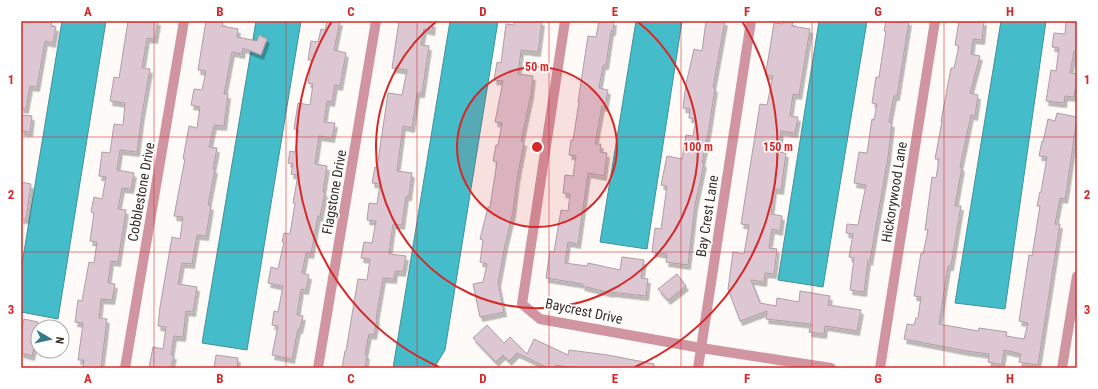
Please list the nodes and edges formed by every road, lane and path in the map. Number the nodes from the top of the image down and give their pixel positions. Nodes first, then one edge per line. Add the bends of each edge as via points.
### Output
1 (184, 21) edge
2 (376, 21) edge
3 (565, 21) edge
4 (751, 21) edge
5 (935, 21) edge
6 (1077, 276) edge
7 (701, 348) junction
8 (125, 368) edge
9 (318, 368) edge
10 (698, 368) edge
11 (831, 368) edge
12 (880, 368) edge
13 (1062, 368) edge

1 - 8 street, Cobblestone Drive
2 - 9 street, Flagstone Drive
3 - 7 street, Baycrest Drive via 522,304 540,320
4 - 7 street, Bay Crest Lane
5 - 12 street, Hickorywood Lane
6 - 13 street
7 - 10 street, Bay Crest Lane
7 - 11 street, Baycrest Drive

